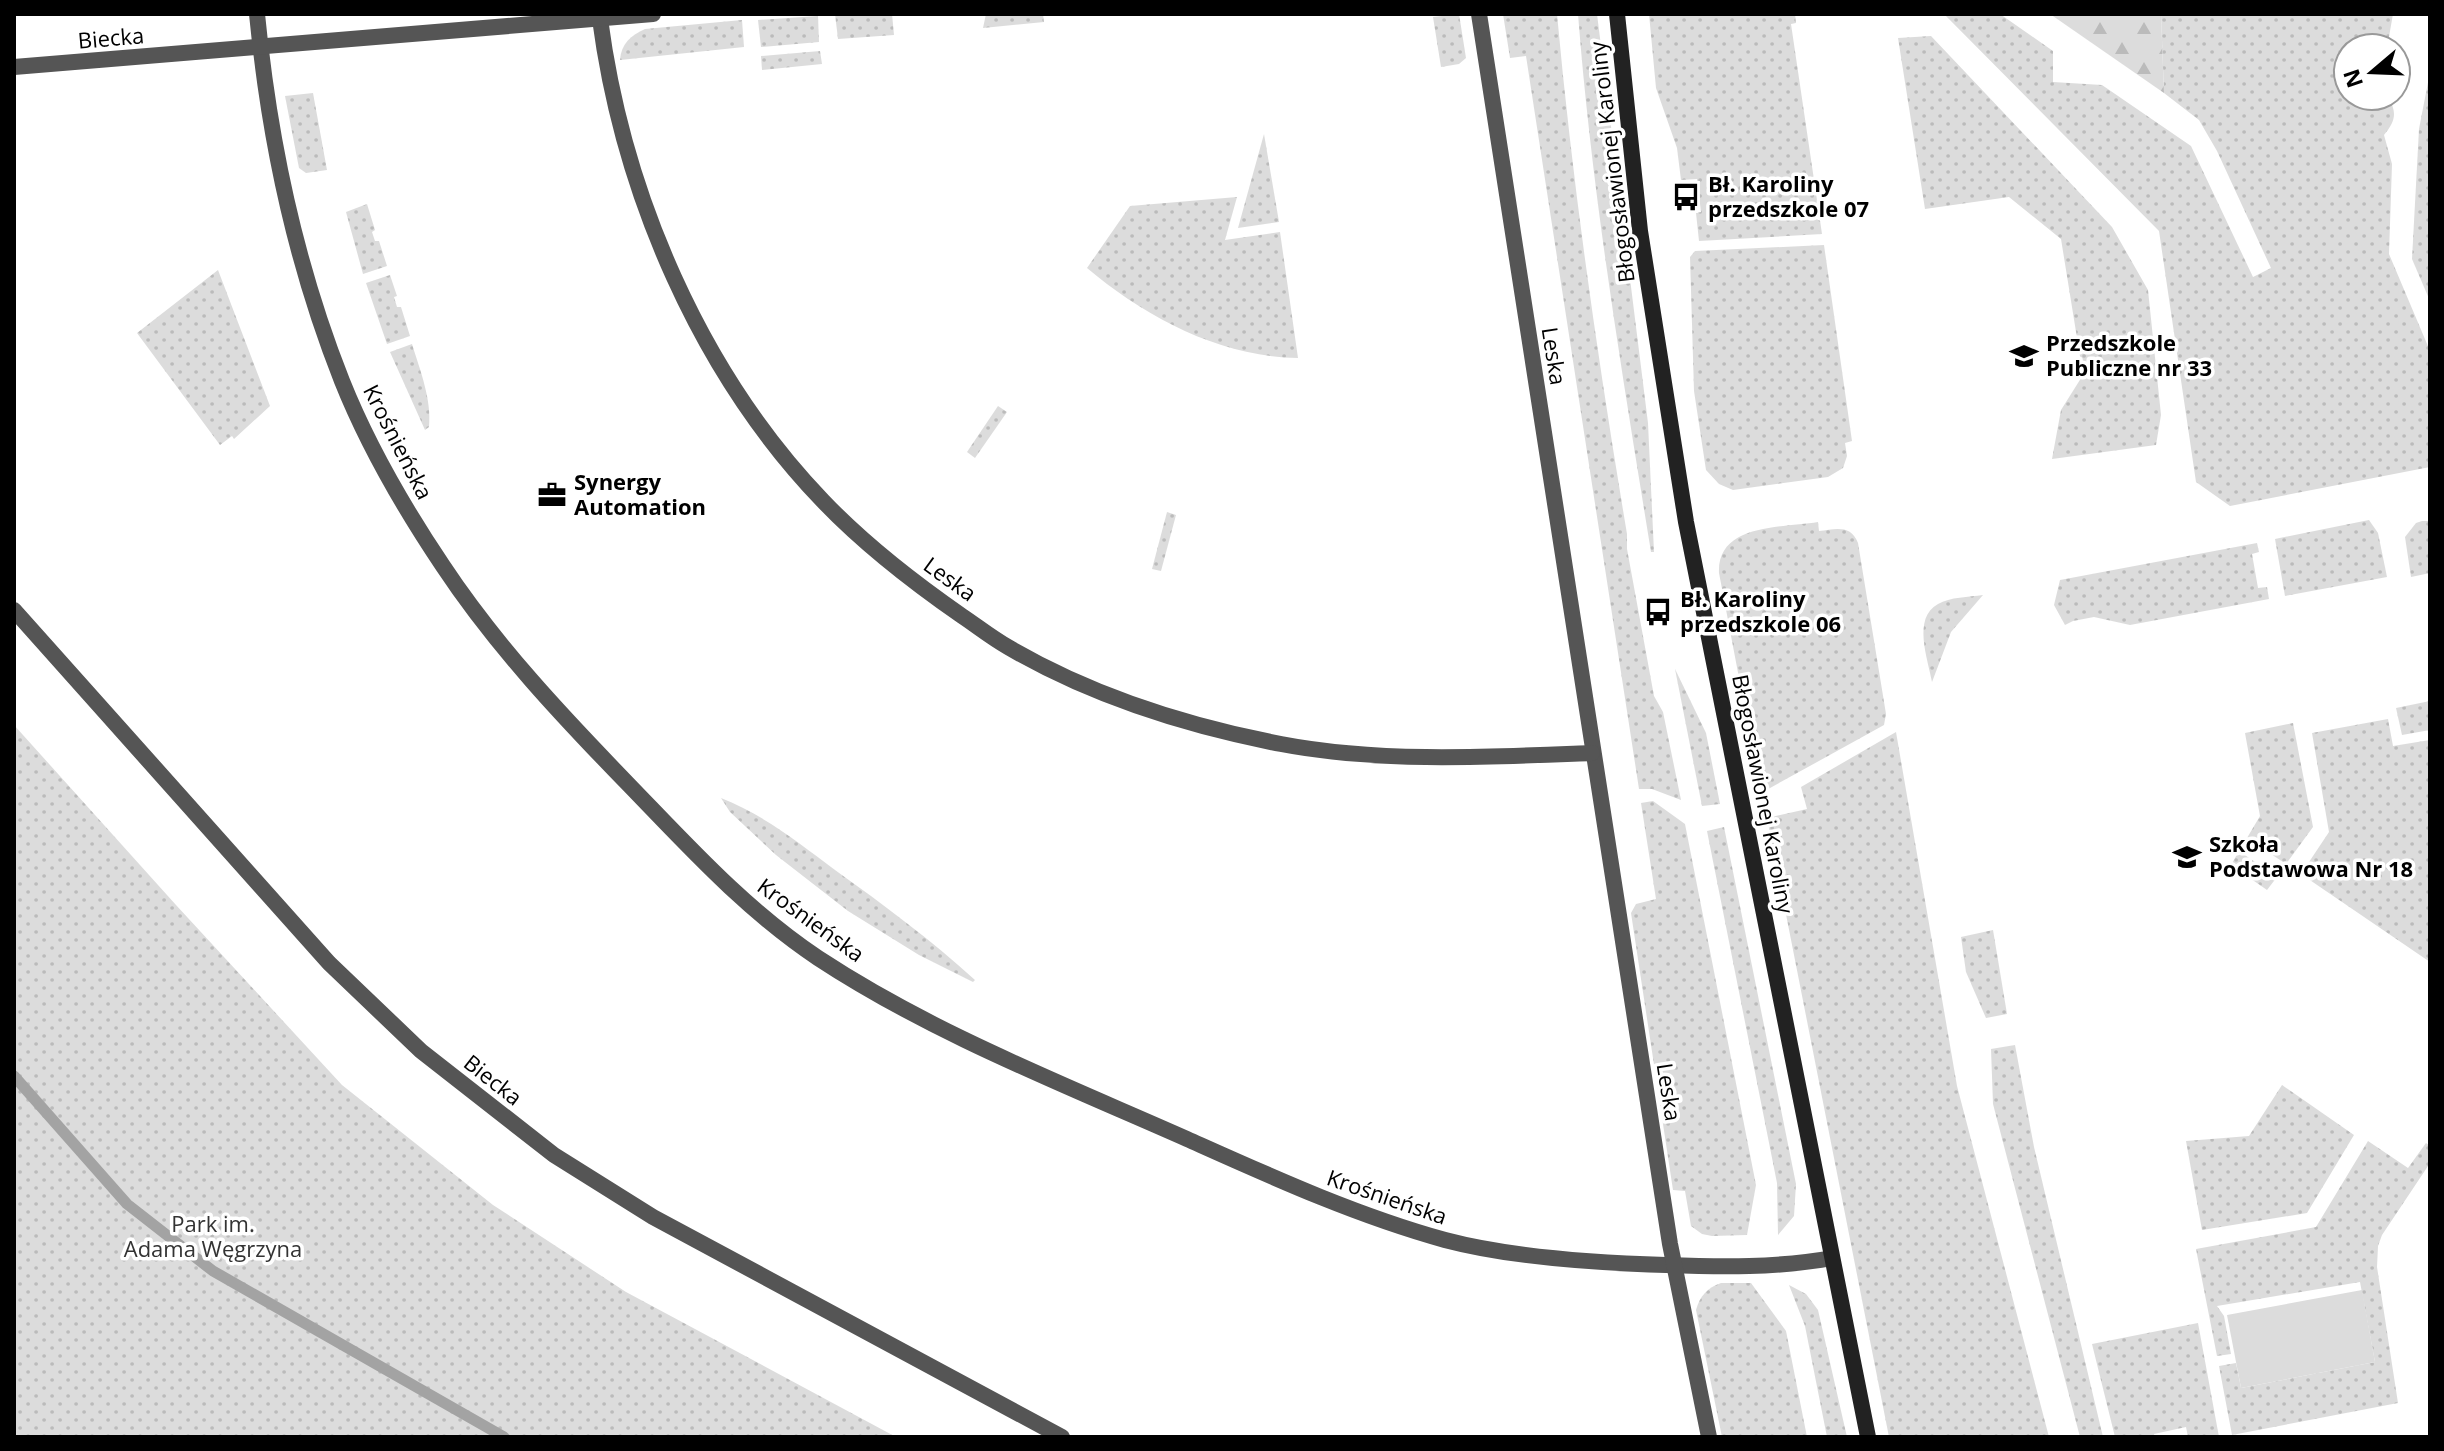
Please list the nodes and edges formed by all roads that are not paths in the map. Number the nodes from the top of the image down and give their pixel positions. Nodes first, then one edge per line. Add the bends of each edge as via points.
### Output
1 (257, 14) edge
2 (653, 14) edge
3 (1479, 14) edge
4 (1617, 14) edge
5 (600, 19) junction
6 (260, 46) junction
7 (14, 67) edge
8 (14, 610) edge
9 (1592, 753) junction
10 (1832, 1258) junction
11 (1674, 1266) junction
12 (1062, 1437) edge
13 (1709, 1437) edge
14 (1868, 1437) edge

1 - 6 street, Krośnieńska
2 - 5 street
3 - 9 street, Leska
4 - 10 street, Błogosławionej Karoliny via 1640,231 1686,522
5 - 6 street
5 - 9 street, Leska via 610,79 648,218 714,354 768,436 823,501 934,596 1008,647 1103,693 1283,745 1376,755
6 - 7 street, Biecka
6 - 11 street, Krośnieńska via 306,278 343,384 398,495 445,570 508,653 700,861 755,910 817,957 907,1010 1324,1201 1450,1241 1553,1258
8 - 12 street, Biecka via 329,963 421,1051 554,1155 653,1217
9 - 11 street, Leska
10 - 11 street, Krośnieńska
10 - 14 street, Błogosławionej Karoliny
11 - 13 street, Leska

